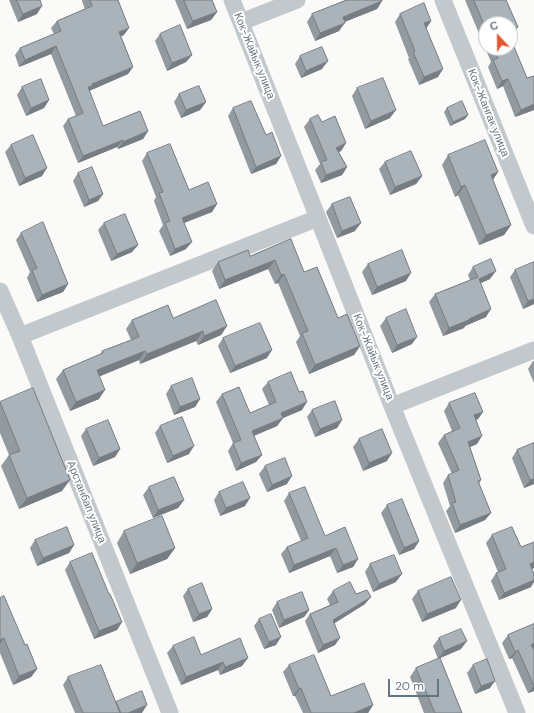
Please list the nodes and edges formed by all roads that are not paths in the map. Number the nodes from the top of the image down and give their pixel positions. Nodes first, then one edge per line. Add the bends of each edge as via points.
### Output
1 (232, 0) edge
2 (296, 0) edge
3 (443, 0) edge
4 (241, 22) junction
5 (318, 218) junction
6 (534, 226) edge
7 (0, 291) edge
8 (20, 336) junction
9 (534, 350) edge
10 (392, 406) junction
11 (170, 713) edge
12 (518, 713) edge

1 - 4 street, Кок-Жайык улица
2 - 4 street
3 - 6 street, Кок-Жангак улица
4 - 5 street, Кок-Жайык улица
5 - 8 street
5 - 10 street, Кок-Жайык улица
7 - 8 street, Арстанбап улица
8 - 11 street, Арстанбап улица
9 - 10 street
10 - 12 street, Кок-Жайык улица

